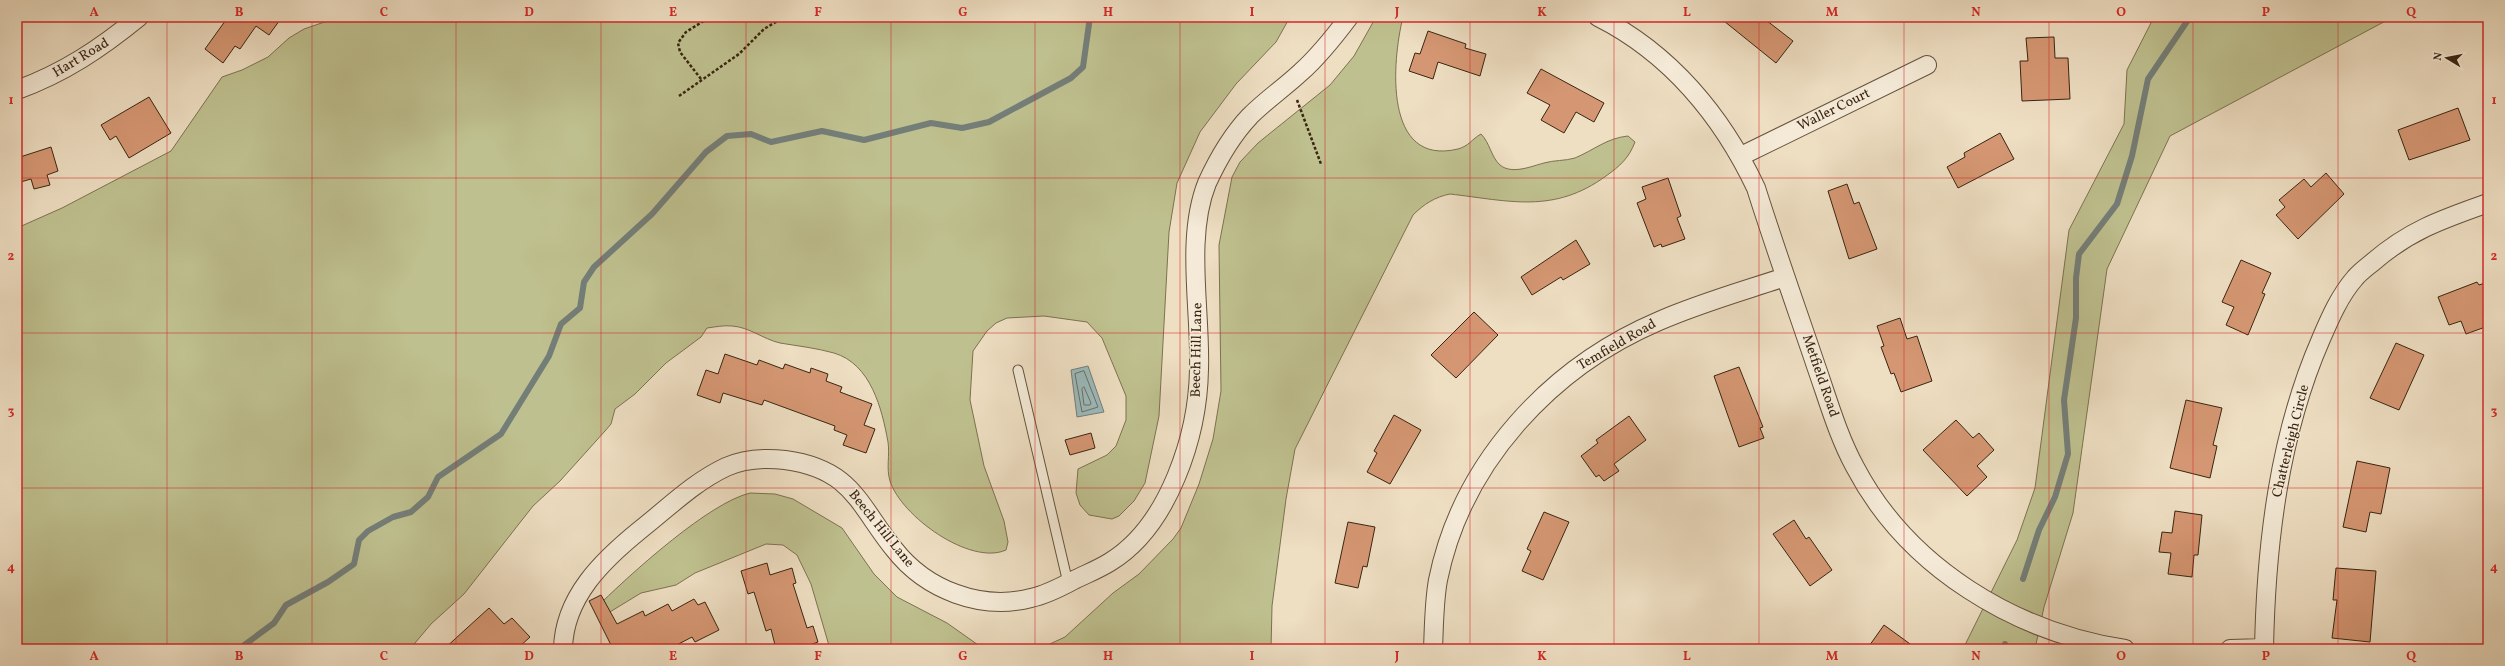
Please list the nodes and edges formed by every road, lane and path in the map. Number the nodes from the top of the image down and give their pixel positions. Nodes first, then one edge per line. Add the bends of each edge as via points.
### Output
1 (140, 17) edge
2 (710, 17) edge
3 (784, 17) edge
4 (1349, 17) edge
5 (1598, 17) edge
6 (1927, 65) dead end
7 (701, 79) junction
8 (17, 90) edge
9 (679, 96) dead end
10 (1298, 101) dead end
11 (1741, 156) junction
12 (1321, 164) dead end
13 (2488, 203) edge
14 (1785, 277) junction
15 (1018, 370) dead end
16 (1068, 583) junction
17 (2264, 648) edge
18 (563, 649) edge
19 (1433, 649) edge
20 (2125, 649) edge
21 (2230, 649) edge

1 - 8 street, Hart Road via 76,64 45,80
2 - 7 path via 686,32 678,43 680,52
3 - 7 path via 764,29 740,54
4 - 16 street, Beech Hill Lane via 1327,47 1302,72 1249,116 1222,152 1206,187 1197,223 1200,370 1195,417 1182,463 1160,508 1138,538 1111,562
5 - 11 street, Metfield Road via 1636,39 1679,75 1700,99
6 - 11 street, Waller Court
7 - 9 path
10 - 12 path
11 - 14 street, Metfield Road via 1756,188
13 - 17 street, Chatterleigh Circle via 2425,226 2390,248 2355,278 2331,317 2298,400 2282,469 2272,519
14 - 19 street, Temfield Road via 1660,321 1619,340 1580,364 1517,423 1474,486 1457,522 1438,580
14 - 20 street, Metfield Road via 1837,426 1855,468 1912,544 1943,572 2006,612 2042,628 2088,643
15 - 16 lane
16 - 18 street, Beech Hill Lane via 1032,598 999,603 967,598 937,586 914,571 894,550 858,496 831,474 801,462 767,458 730,465 701,481 607,557 584,586 570,614
17 - 21 street

